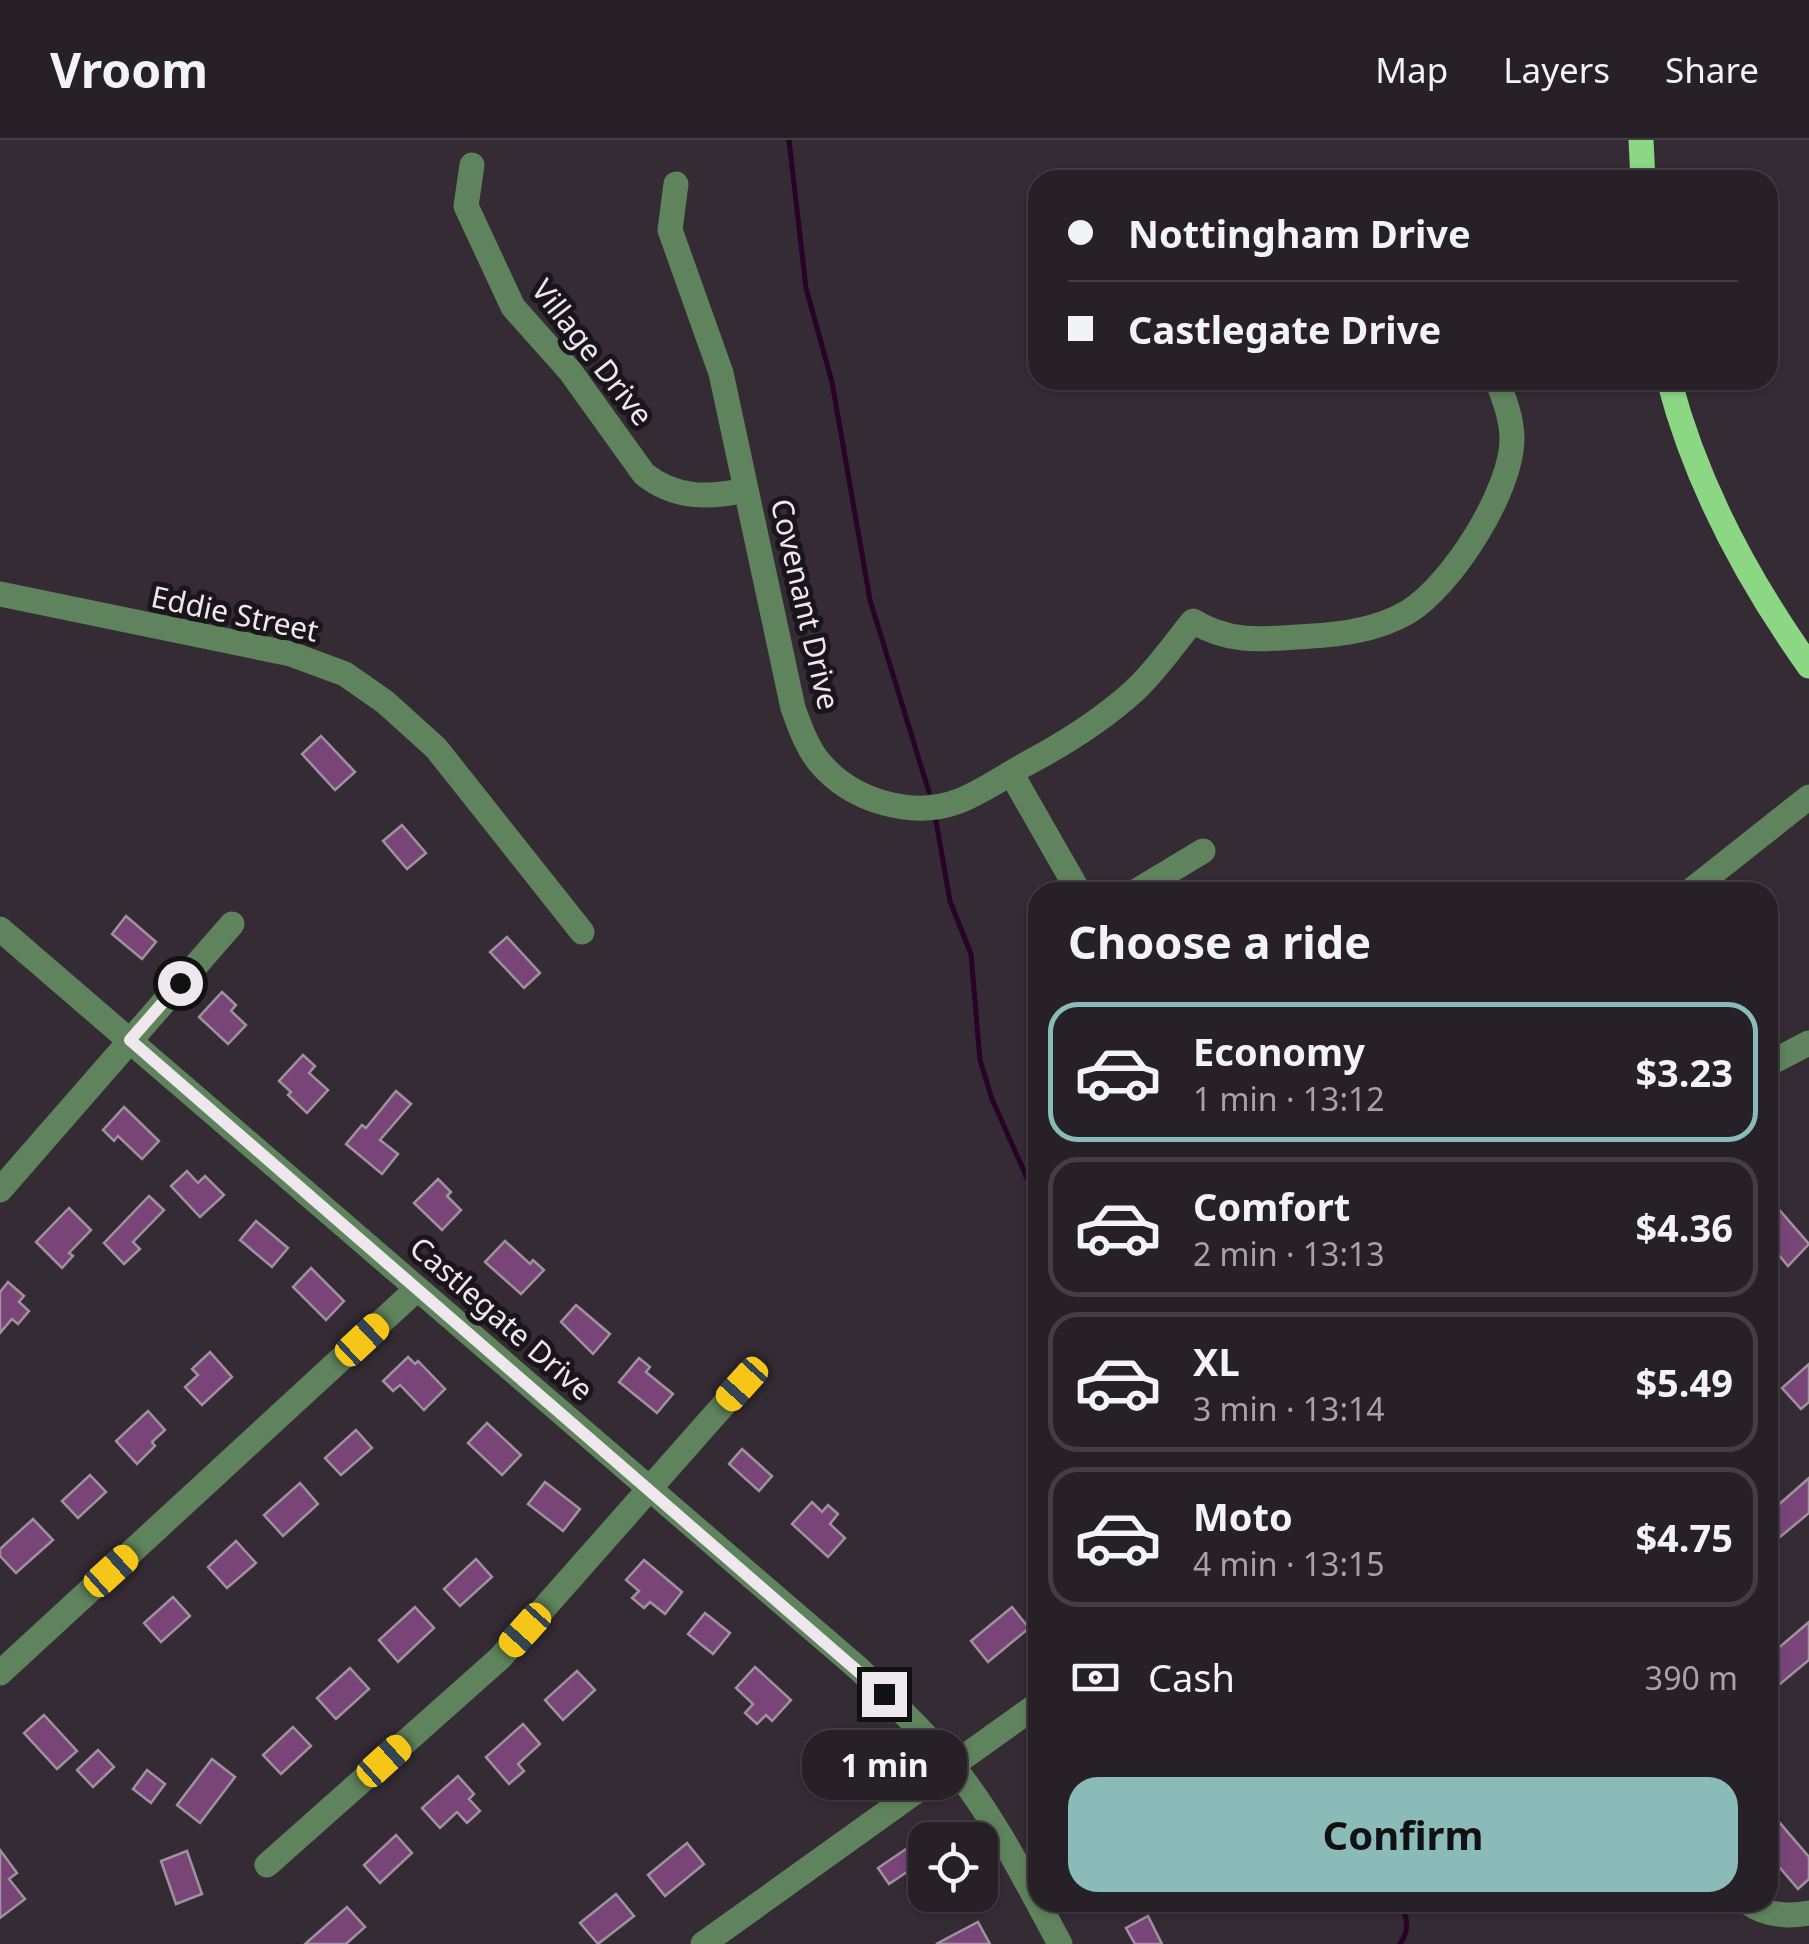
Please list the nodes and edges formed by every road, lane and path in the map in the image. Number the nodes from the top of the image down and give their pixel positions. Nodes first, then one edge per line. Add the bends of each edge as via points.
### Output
1 (1641, 140) edge
2 (472, 166) dead end
3 (1642, 170) edge
4 (676, 184) dead end
5 (1500, 390) edge
6 (1673, 390) edge
7 (746, 490) junction
8 (0, 594) edge
9 (1809, 666) edge
10 (1011, 773) junction
11 (1809, 797) edge
12 (1203, 851) dead end
13 (1073, 882) edge
14 (1152, 882) edge
15 (1701, 882) edge
16 (232, 924) dead end
17 (0, 929) edge
18 (582, 932) dead end
19 (130, 1040) junction
20 (1809, 1042) edge
21 (1778, 1059) edge
22 (0, 1190) edge
23 (418, 1289) junction
24 (742, 1384) dead end
25 (650, 1489) junction
26 (0, 1673) edge
27 (1028, 1711) edge
28 (953, 1766) junction
29 (267, 1864) dead end
30 (1028, 1886) edge
31 (1042, 1912) edge
32 (1764, 1912) edge
33 (1809, 1913) edge
34 (703, 1944) edge
35 (1060, 1944) edge

1 - 3 main road
2 - 7 street, Village Drive via 466,206 513,306 570,370 644,474 684,494
4 - 7 street, Covenant Drive via 670,230 721,373
5 - 10 street, Covenant Drive via 1512,439 1508,468 1483,521 1432,594 1381,625 1323,635 1235,639 1193,621 1119,705
6 - 9 main road via 1726,532
7 - 10 street, Covenant Drive via 793,708 819,762 866,798 926,808 958,802
8 - 18 street, Eddie Street via 291,654 345,674 436,748
10 - 13 street
11 - 15 street
12 - 14 street
16 - 19 street
17 - 19 street, Castlegate Drive
19 - 22 street
19 - 23 street, Castlegate Drive
20 - 21 street
23 - 25 street, Castlegate Drive
23 - 26 street
24 - 25 street
25 - 28 street, Castlegate Drive via 858,1669
25 - 29 street via 500,1658
27 - 28 street
28 - 30 street, Castlegate Drive
28 - 34 street
31 - 35 street, Castlegate Drive
32 - 33 street

